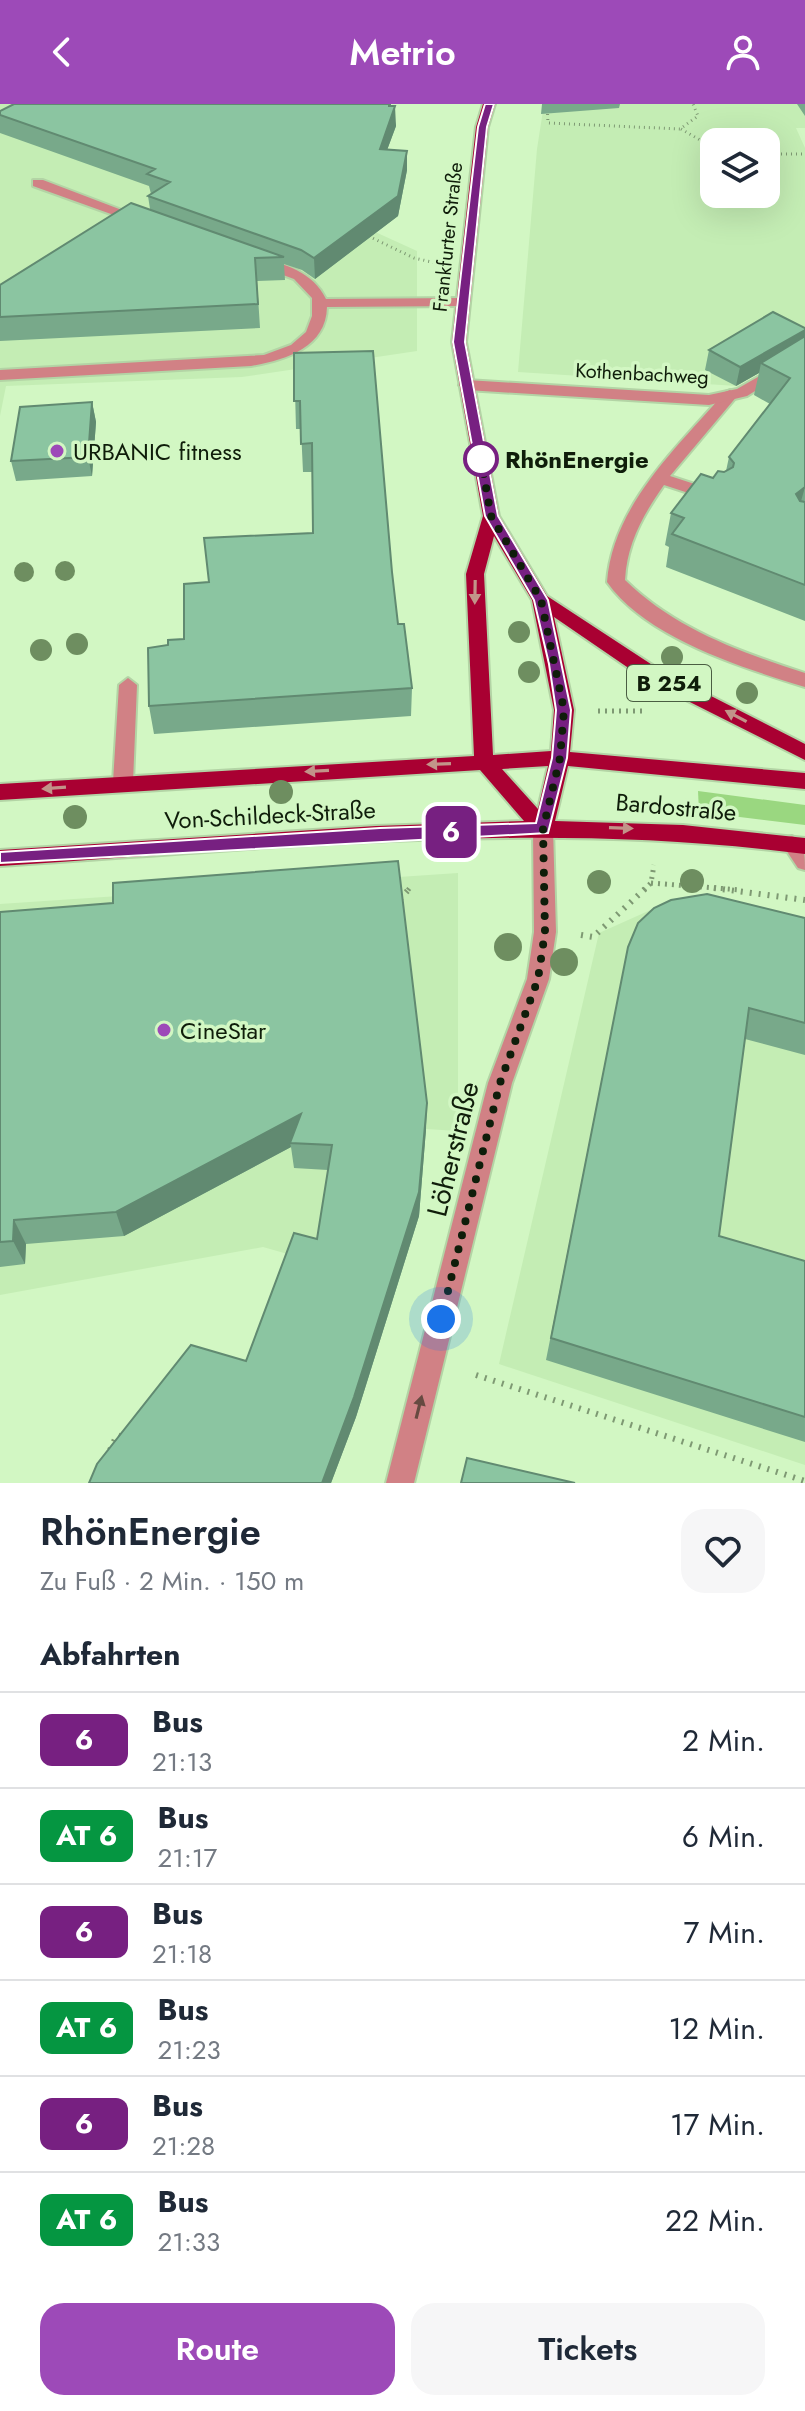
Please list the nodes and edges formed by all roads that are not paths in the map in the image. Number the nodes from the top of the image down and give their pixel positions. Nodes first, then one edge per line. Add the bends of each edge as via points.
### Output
1 (489, 104) edge
2 (38, 183) dead end
3 (158, 226) edge
4 (249, 258) edge
5 (462, 302) junction
6 (320, 303) junction
7 (805, 354) edge
8 (0, 375) edge
9 (467, 385) junction
10 (730, 395) junction
11 (662, 479) junction
12 (716, 497) edge
13 (491, 516) junction
14 (541, 600) junction
15 (805, 680) edge
16 (128, 685) dead end
17 (805, 753) edge
18 (560, 758) junction
19 (484, 762) junction
20 (805, 781) edge
21 (123, 782) junction
22 (0, 792) edge
23 (543, 829) junction
24 (799, 845) edge
25 (0, 858) edge
26 (805, 862) edge
27 (400, 1483) edge

1 - 5 main road, Frankfurter Straße
2 - 3 street
4 - 6 street via 306,281
5 - 6 street
5 - 9 main road, Frankfurter Straße via 459,342
6 - 8 street via 320,317 309,338 289,352 261,360
7 - 10 street, Kothenbachweg via 761,383
9 - 10 street, Kothenbachweg via 709,400
9 - 13 main road, Frankfurter Straße
10 - 11 street
11 - 12 street
11 - 15 street via 628,527 618,552 616,582 632,600 681,629
13 - 14 main road, Frankfurter Straße
13 -> 19 main road, Frankfurter Straße via 475,574
17 -> 14 main road, B 254 via 653,675
14 - 18 main road, Frankfurter Straße via 564,710
16 - 21 street
18 - 19 main road, Bardostraße
18 - 20 main road, Bardostraße
18 - 23 main road, Frankfurter Straße
19 -> 21 main road, Von-Schildeck-Straße
19 - 23 main road
21 -> 22 main road, Von-Schildeck-Straße
23 -> 24 main road, Bardostraße via 662,830
23 - 25 main road, Von-Schildeck-Straße
27 -> 23 street, Löherstraße via 500,1083 538,979 545,932
24 - 26 street

